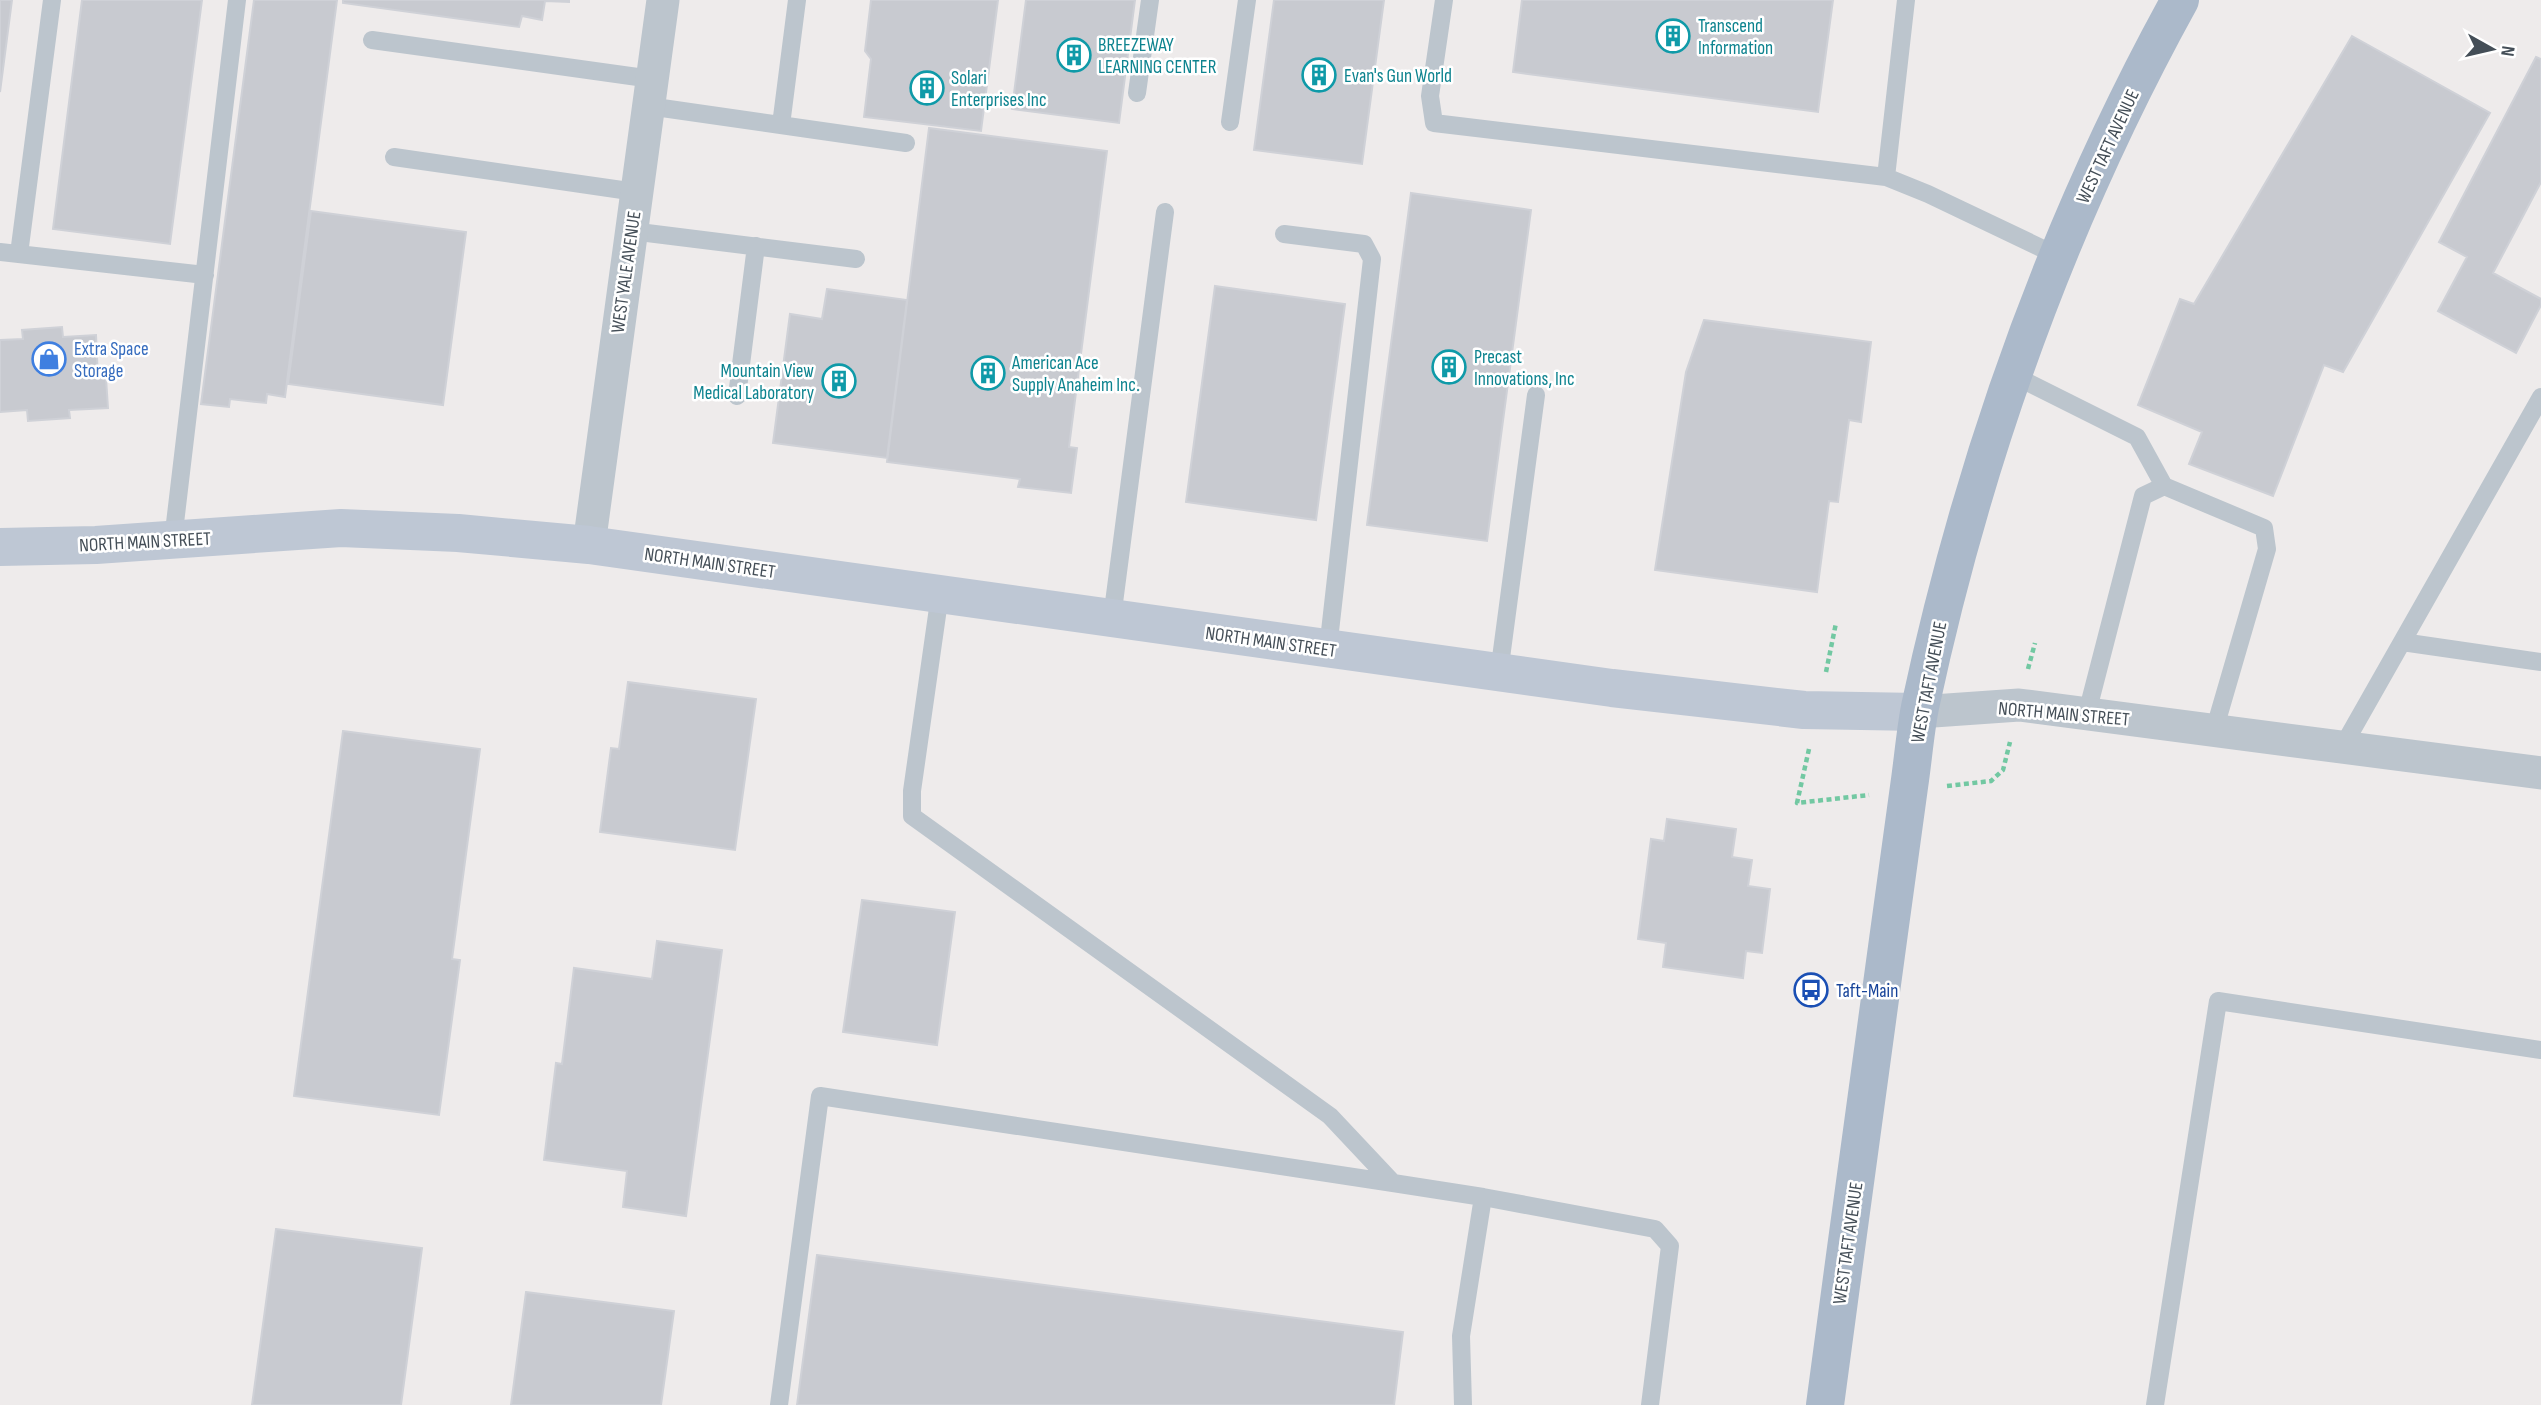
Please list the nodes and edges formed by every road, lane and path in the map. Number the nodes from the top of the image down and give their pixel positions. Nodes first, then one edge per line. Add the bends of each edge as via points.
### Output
1 (52, 0) edge
2 (237, 0) edge
3 (663, 0) edge
4 (797, 0) edge
5 (1150, 0) edge
6 (1247, 0) edge
7 (1444, 0) edge
8 (1906, 0) edge
9 (2180, 0) edge
10 (372, 40) dead end
11 (650, 92) junction
12 (1138, 93) dead end
13 (1230, 122) dead end
14 (781, 125) junction
15 (906, 144) dead end
16 (394, 157) dead end
17 (1886, 177) junction
18 (636, 192) junction
19 (1165, 212) dead end
20 (631, 231) junction
21 (1284, 234) dead end
22 (755, 246) junction
23 (0, 251) edge
24 (19, 254) junction
25 (2058, 256) junction
26 (856, 259) dead end
27 (205, 275) junction
28 (2012, 375) junction
29 (1536, 395) dead end
30 (737, 396) dead end
31 (2541, 397) edge
32 (2164, 486) junction
33 (173, 540) junction
34 (589, 545) junction
35 (0, 547) edge
36 (940, 594) junction
37 (1112, 618) junction
38 (2402, 642) junction
39 (1328, 649) junction
40 (2541, 662) edge
41 (1499, 673) junction
42 (1919, 712) junction
43 (2087, 713) junction
44 (2214, 731) junction
45 (2343, 746) junction
46 (2541, 773) edge
47 (2541, 1050) edge
48 (1393, 1183) junction
49 (1483, 1197) junction
50 (779, 1405) edge
51 (1463, 1405) edge
52 (1650, 1405) edge
53 (1825, 1405) edge
54 (2155, 1405) edge

1 - 24 lane
2 - 27 lane
3 - 11 street, WEST YALE AVENUE
4 - 14 lane
5 - 12 lane
6 - 13 lane
7 - 17 lane via 1430,96 1434,124
8 - 17 lane
9 - 25 main road, WEST TAFT AVENUE via 2126,102
10 - 11 lane
11 - 14 lane
11 - 18 street, WEST YALE AVENUE
14 - 15 lane
16 - 18 lane
17 - 25 lane
18 - 20 street, WEST YALE AVENUE
19 - 37 lane
20 - 22 lane
20 - 34 street, WEST YALE AVENUE
21 - 39 lane via 1364,244 1372,259
22 - 26 lane
22 - 30 lane
23 - 24 lane
24 - 27 lane
25 - 28 main road, WEST TAFT AVENUE
27 - 33 lane
28 - 32 lane via 2137,437
28 - 42 main road, WEST TAFT AVENUE via 1977,479
29 - 41 lane
31 - 38 lane
32 - 43 lane via 2143,496
32 - 44 lane via 2264,528 2267,549
33 - 34 main road, NORTH MAIN STREET via 341,528
33 - 35 main road, NORTH MAIN STREET
34 - 36 main road, NORTH MAIN STREET
36 - 37 main road, NORTH MAIN STREET
36 - 48 lane via 912,816 1330,1116
37 - 39 main road, NORTH MAIN STREET
38 - 40 lane
38 - 45 lane
39 - 41 main road, NORTH MAIN STREET
41 - 42 main road, NORTH MAIN STREET via 1804,710
42 - 43 street, NORTH MAIN STREET via 2013,705
42 - 53 main road, WEST TAFT AVENUE
43 - 44 street, NORTH MAIN STREET
44 - 45 street, NORTH MAIN STREET
45 - 46 street, NORTH MAIN STREET
47 - 54 lane via 2218,1001
48 - 49 lane
48 - 50 lane via 820,1097
49 - 51 lane via 1461,1336
49 - 52 lane via 1656,1229 1670,1247

